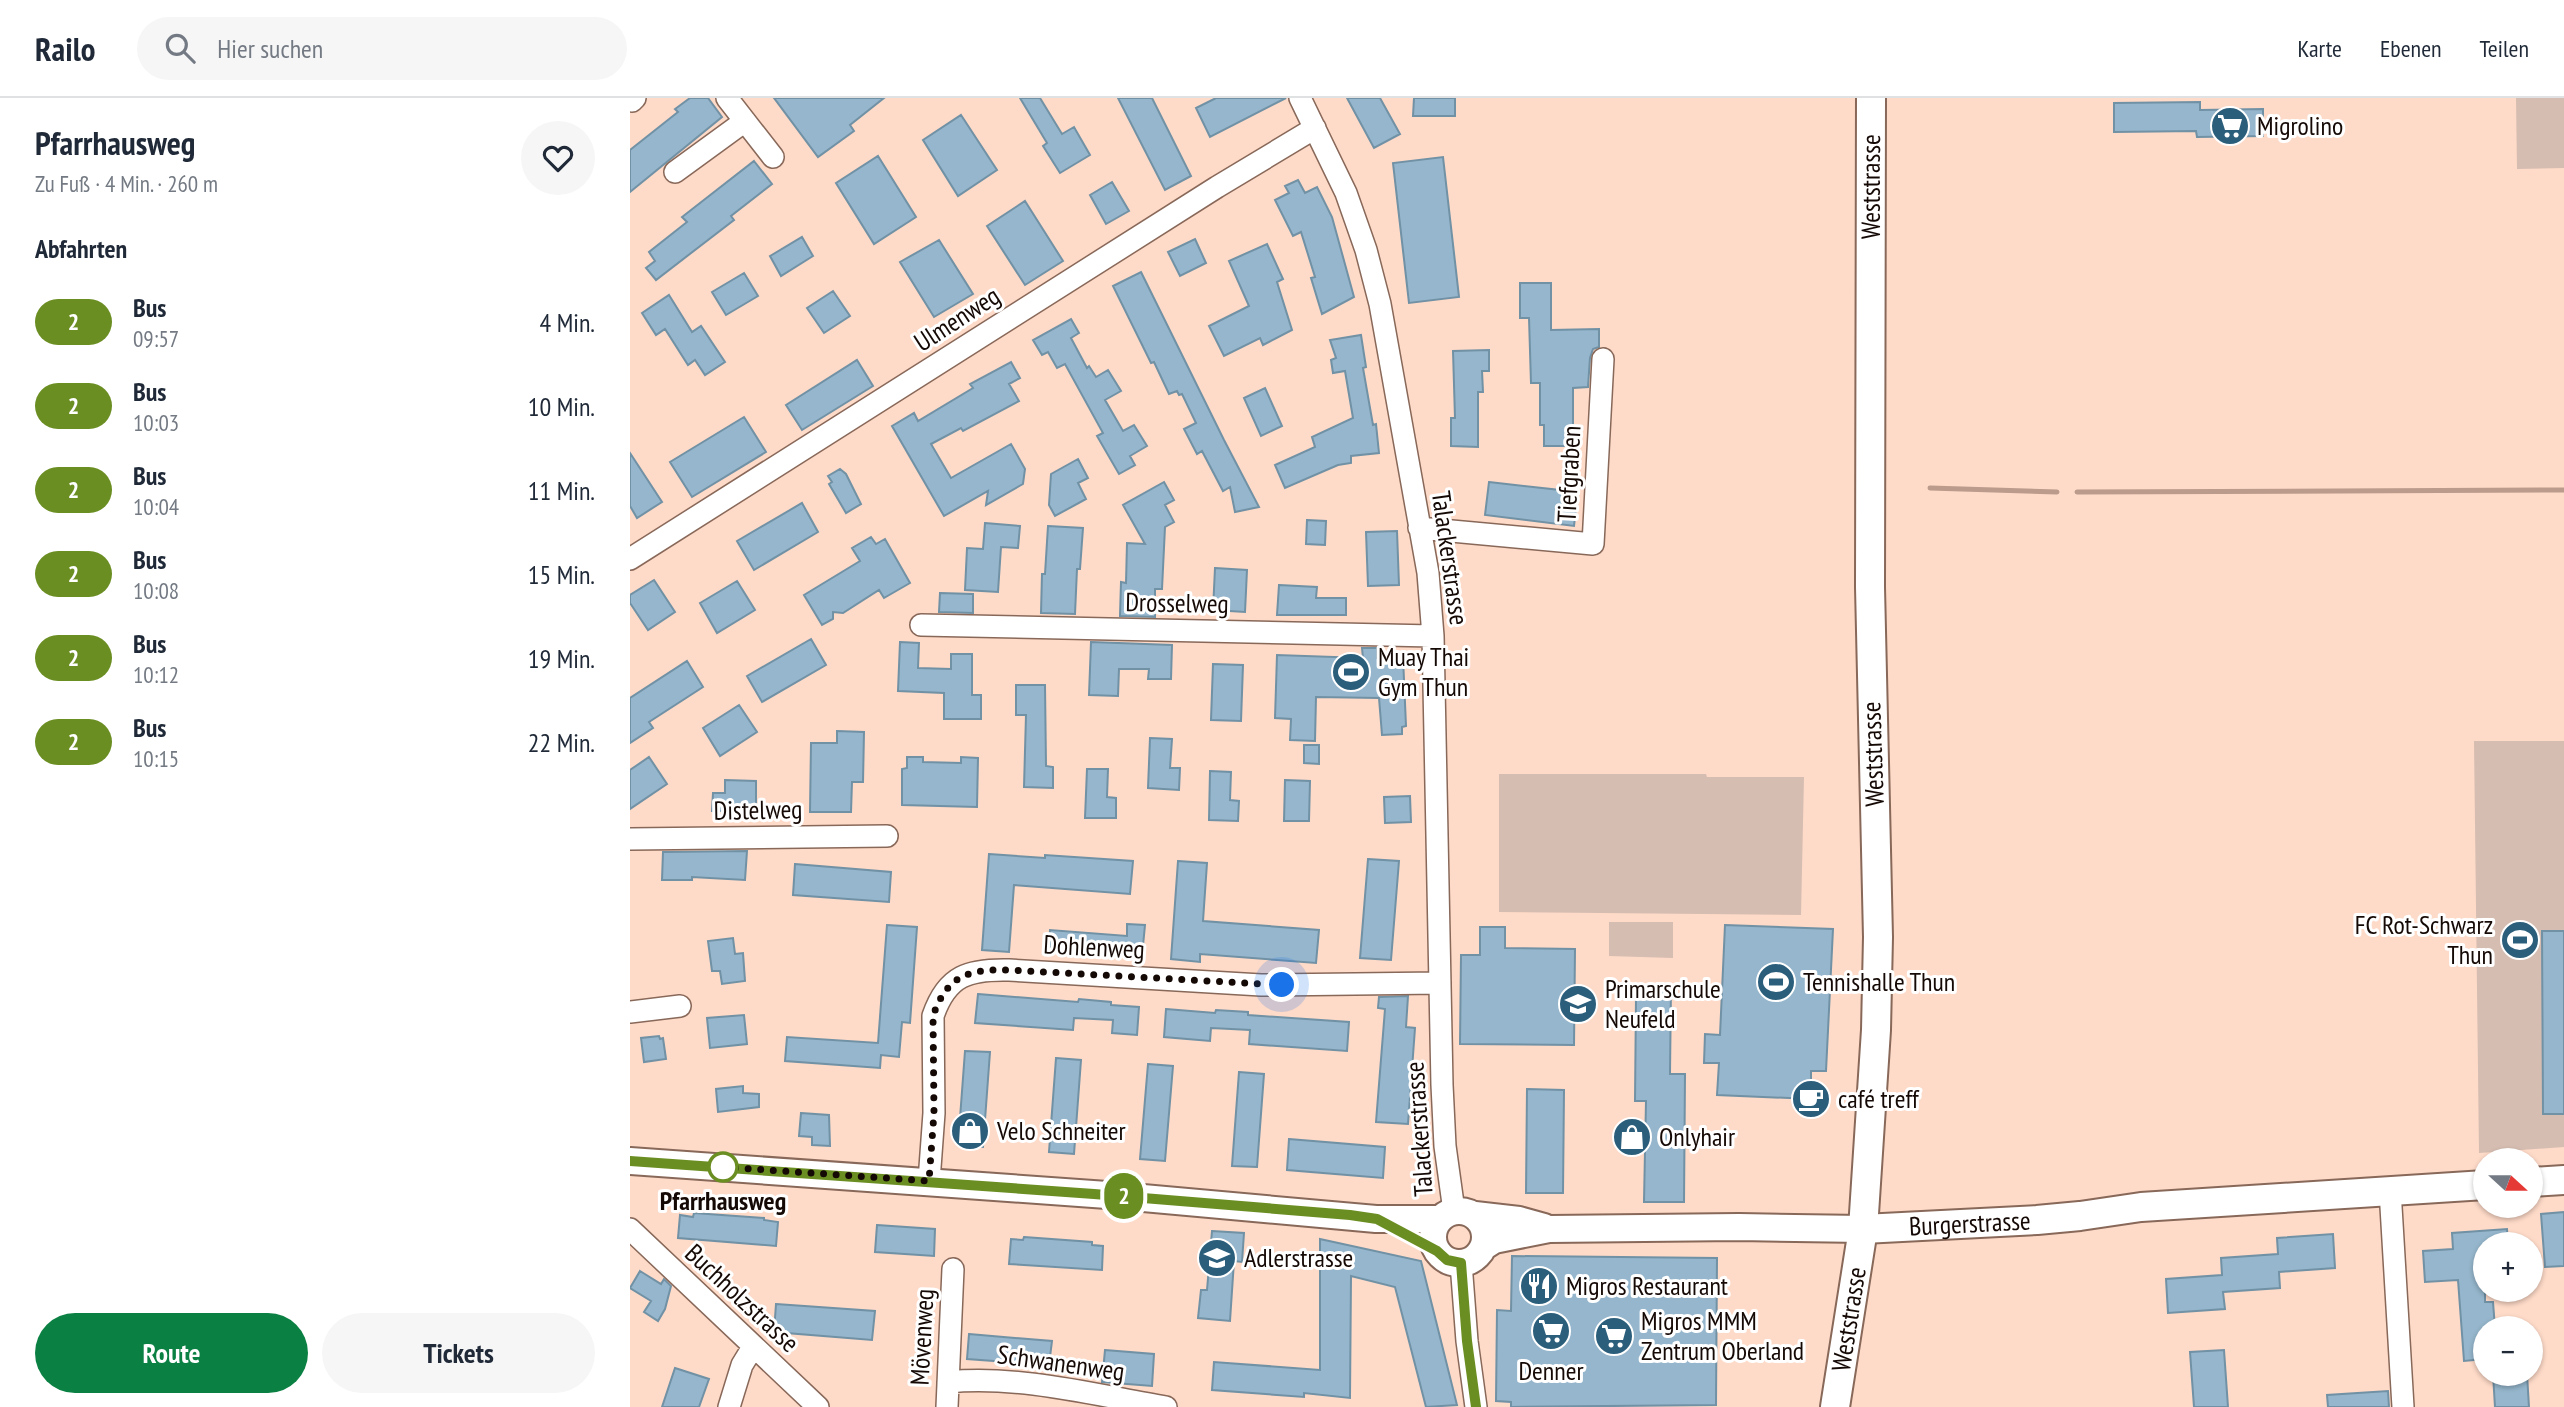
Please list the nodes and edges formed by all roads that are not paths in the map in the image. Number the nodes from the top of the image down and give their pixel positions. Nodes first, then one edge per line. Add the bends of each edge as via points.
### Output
1 (727, 98) edge
2 (1300, 98) edge
3 (1871, 98) edge
4 (745, 121) junction
5 (1315, 128) junction
6 (773, 157) dead end
7 (674, 172) dead end
8 (1603, 359) dead end
9 (1419, 528) junction
10 (630, 559) edge
11 (921, 625) dead end
12 (1433, 636) junction
13 (887, 836) dead end
14 (630, 839) edge
15 (1440, 983) junction
16 (680, 1006) dead end
17 (630, 1012) edge
18 (630, 1161) edge
19 (2564, 1180) edge
20 (929, 1181) junction
21 (2543, 1181) edge
22 (2473, 1186) edge
23 (2390, 1191) junction
24 (1456, 1215) junction
25 (1377, 1219) junction
26 (630, 1229) edge
27 (1549, 1229) junction
28 (1863, 1229) junction
29 (1483, 1247) junction
30 (1437, 1251) junction
31 (1461, 1263) junction
32 (953, 1269) dead end
33 (753, 1347) junction
34 (948, 1382) junction
35 (729, 1407) edge
36 (818, 1407) edge
37 (947, 1407) edge
38 (1166, 1407) edge
39 (1476, 1407) edge
40 (1835, 1407) edge
41 (2403, 1407) edge

1 - 4 street
2 - 5 street, Talackerstrasse
3 - 28 main road, Weststrasse via 1870,653 1878,937
4 - 6 street
4 - 7 street
5 - 9 street, Talackerstrasse via 1356,220 1380,304
5 - 10 street, Ulmenweg
8 - 9 street, Tiefgraben via 1593,544
9 - 12 street, Talackerstrasse
11 - 12 street, Drosselweg
12 - 15 street, Talackerstrasse
13 - 14 street, Distelweg
15 - 20 street, Dohlenweg via 1261,985 985,969 967,973 949,986 933,1016
15 - 24 street, Talackerstrasse via 1445,1146
16 - 17 street
18 - 20 street
19 - 21 main road
20 - 25 street
22 - 23 main road, Burgerstrasse
23 - 28 main road, Burgerstrasse via 2141,1207 2037,1220
23 - 41 street
24 - 25 street
24 - 27 street, Burgerstrasse via 1519,1220
24 - 29 street via 1484,1226
24 - 30 street via 1433,1235
25 - 30 street
26 - 33 street, Buchholzstrasse
27 - 28 street, Burgerstrasse
27 - 29 street, Burgerstrasse via 1494,1240
28 - 40 main road, Weststrasse
29 - 31 street via 1474,1259
30 - 31 street via 1447,1260
31 - 39 street
32 - 34 street, Mövenweg
33 - 35 street via 742,1365
33 - 36 street, Buchholzstrasse
34 - 37 street, Mövenweg
34 - 38 street, Schwanenweg via 1045,1386

